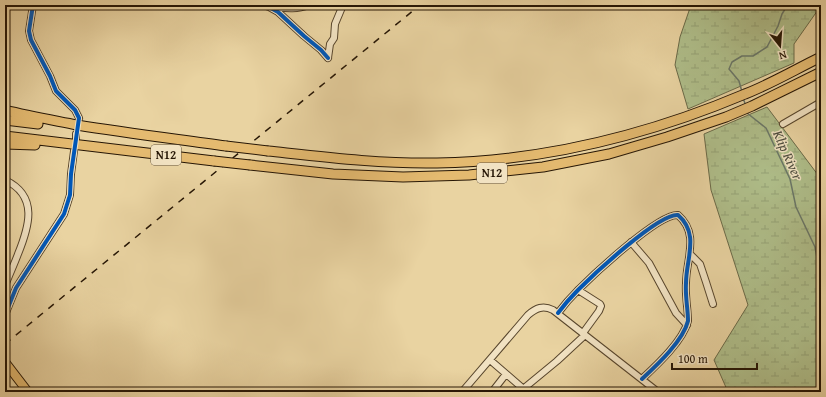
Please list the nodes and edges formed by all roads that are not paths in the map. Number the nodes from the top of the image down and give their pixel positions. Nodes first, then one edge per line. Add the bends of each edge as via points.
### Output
1 (33, 5) edge
2 (308, 5) edge
3 (343, 5) edge
4 (266, 6) edge
5 (821, 57) edge
6 (821, 72) edge
7 (821, 102) edge
8 (5, 110) edge
9 (79, 118) dead end
10 (5, 120) edge
11 (783, 124) dead end
12 (125, 133) junction
13 (5, 136) edge
14 (5, 144) edge
15 (117, 150) junction
16 (74, 151) dead end
17 (5, 180) edge
18 (631, 242) junction
19 (690, 254) junction
20 (5, 286) edge
21 (578, 290) junction
22 (713, 304) dead end
23 (558, 313) junction
24 (5, 315) edge
25 (687, 325) junction
26 (584, 334) junction
27 (490, 360) junction
28 (5, 362) edge
29 (506, 374) junction
30 (642, 379) junction
31 (525, 390) edge
32 (28, 392) edge
33 (462, 392) edge
34 (492, 392) edge
35 (658, 392) edge

1 - 9 street via 29,31 31,40 56,91 75,110
2 - 4 street via 291,8
3 - 4 street via 335,24 328,58 278,12
5 - 12 highway, N12, bridge via 747,94 666,124 581,147 490,161 378,162
6 - 15 highway, N12, bridge via 752,106 667,138 610,154 543,167 447,176 381,177
7 - 11 street
8 - 12 highway via 30,117
10 - 12 highway, N12
13 - 15 highway, N12
14 - 15 highway
16 - 24 street via 70,195 64,214 16,288
17 - 20 street via 14,185 23,196 28,205 29,217 25,236
18 - 19 street via 668,217 678,215 689,232
18 - 21 street
18 - 25 street via 649,264 676,313
19 - 22 street via 700,264
19 - 25 street via 685,292
21 - 23 street
21 - 26 street via 601,306
23 - 26 street
23 - 27 street via 544,307 532,311
25 - 30 street via 671,349
26 - 30 street
26 - 31 street
27 - 29 street
27 - 33 street
28 - 32 main road
29 - 31 street
29 - 34 street
30 - 35 street

